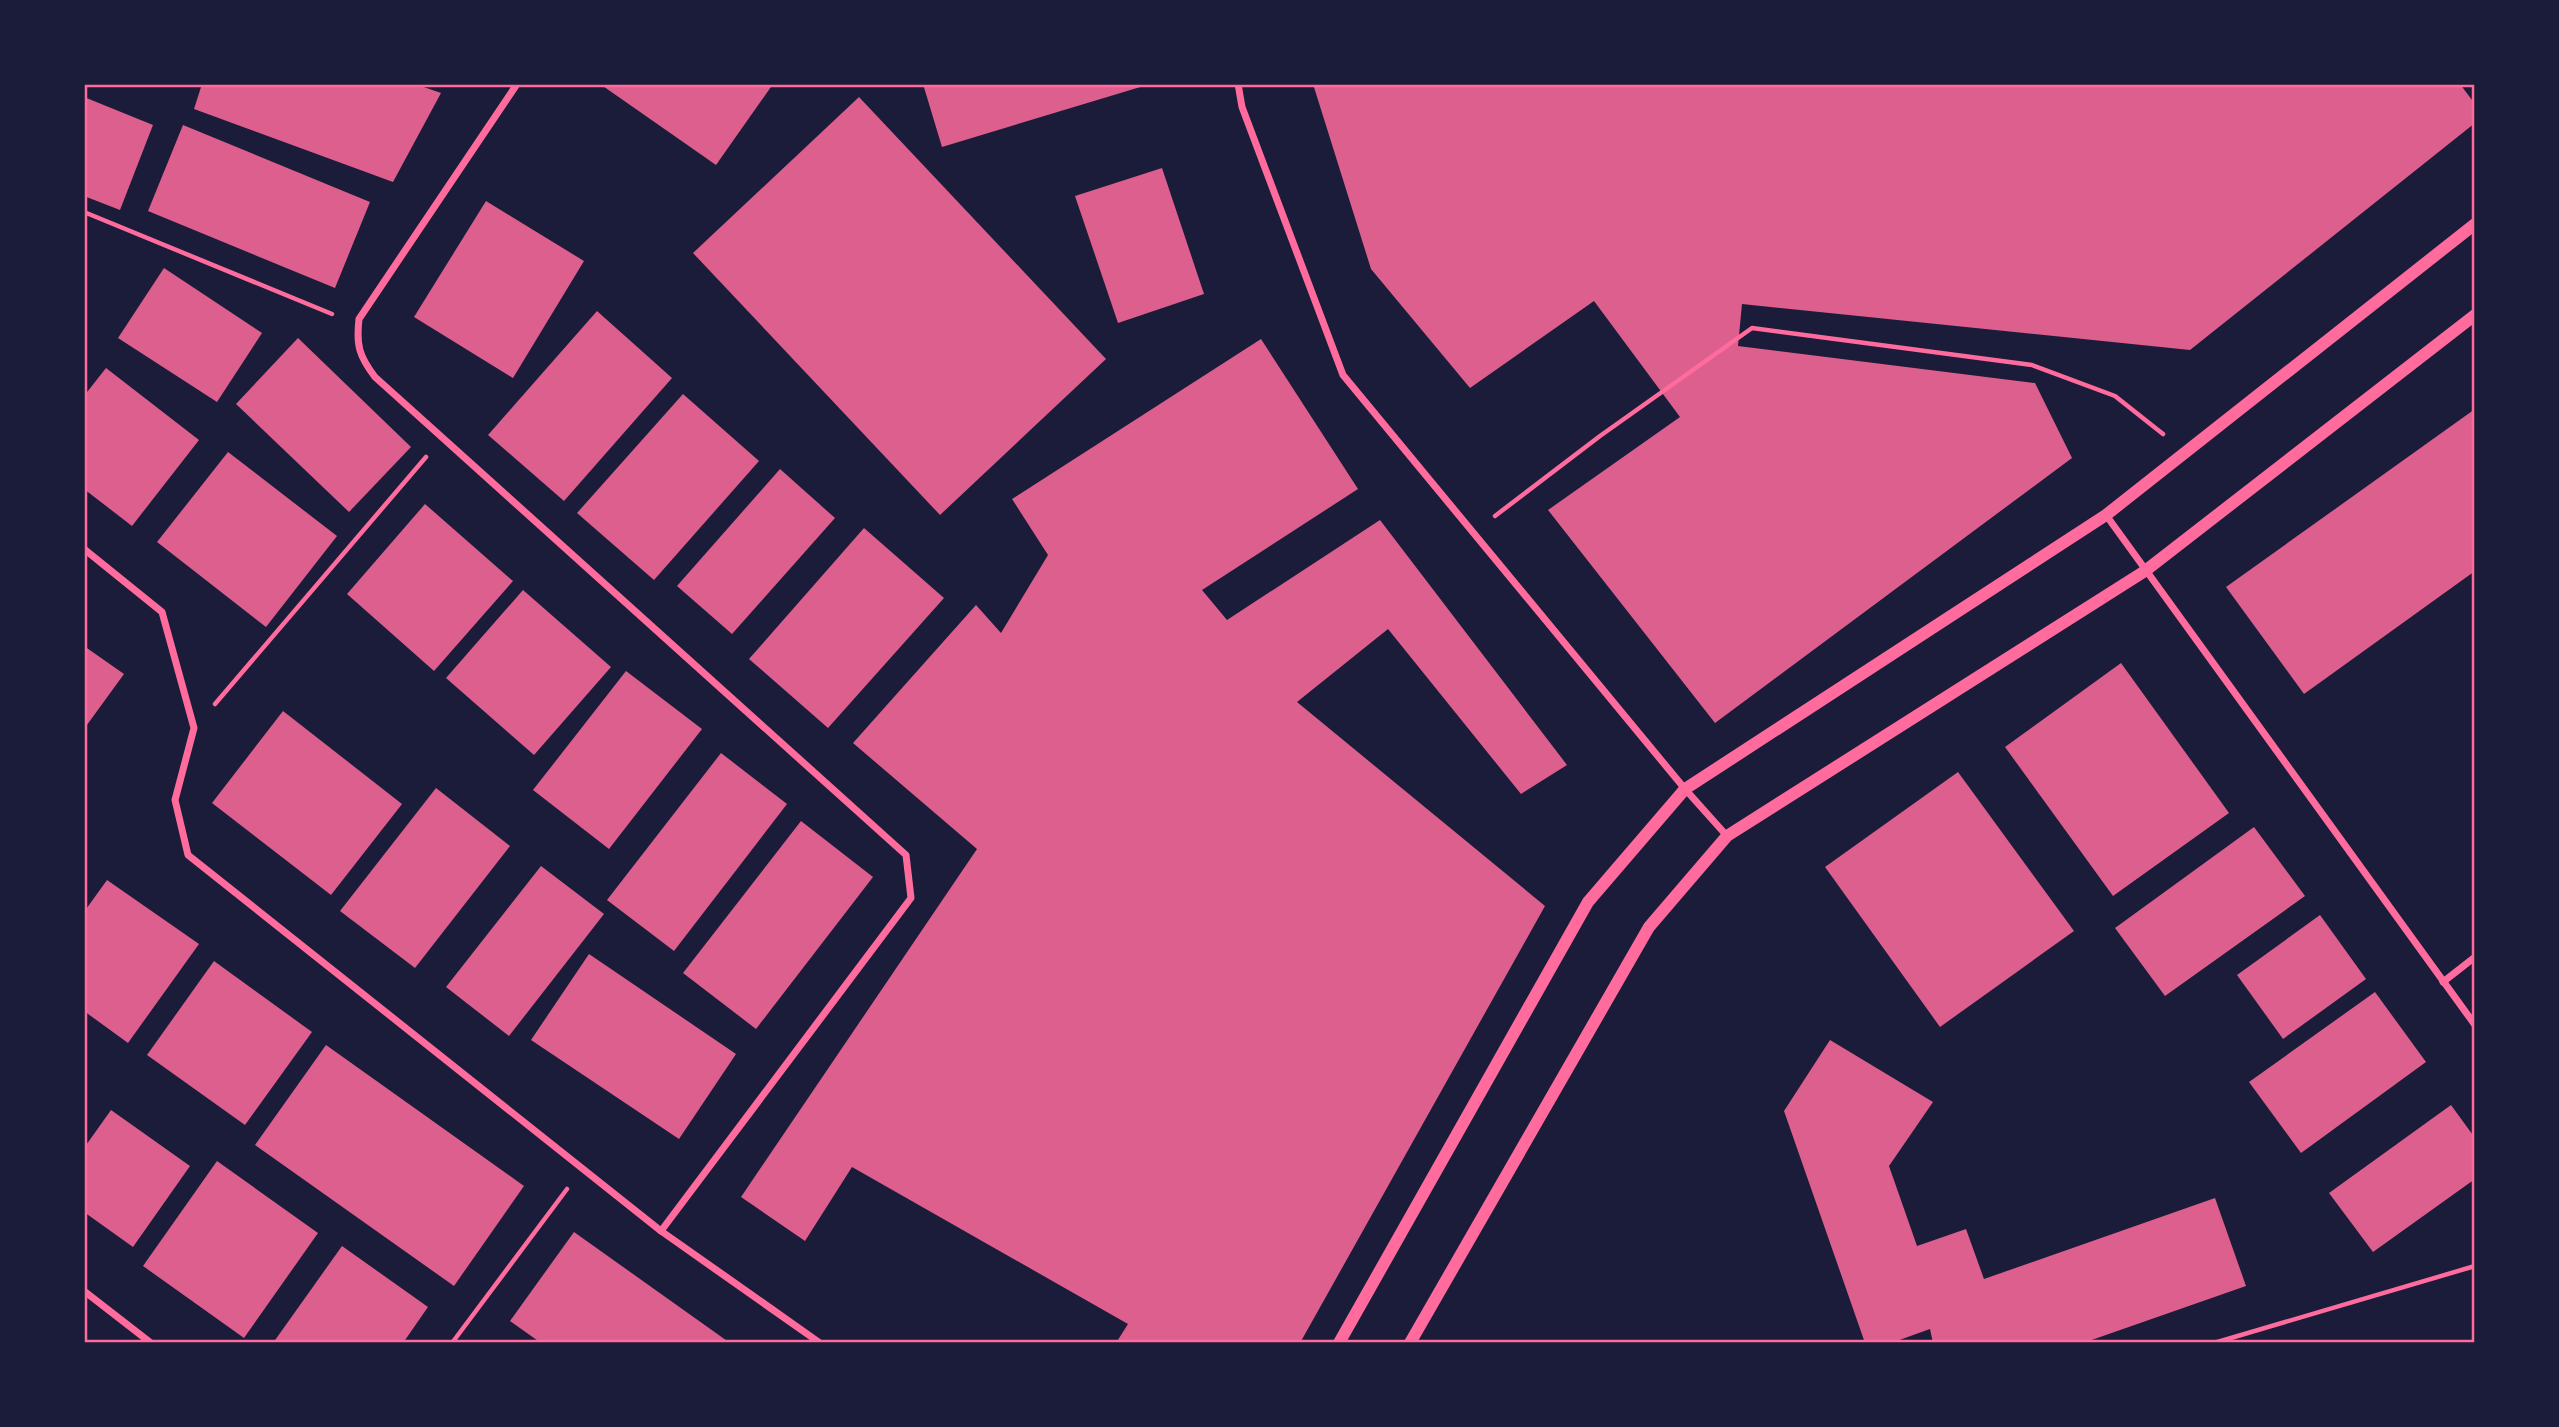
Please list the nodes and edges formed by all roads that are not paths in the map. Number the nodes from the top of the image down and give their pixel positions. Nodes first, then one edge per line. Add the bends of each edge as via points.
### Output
1 (517, 84) edge
2 (1238, 84) edge
3 (2475, 224) edge
4 (2475, 315) edge
5 (2106, 515) junction
6 (84, 549) edge
7 (2145, 571) junction
8 (1685, 789) junction
9 (1727, 836) junction
10 (2475, 957) edge
11 (2443, 982) junction
12 (2475, 1025) edge
13 (661, 1231) junction
14 (84, 1292) edge
15 (151, 1343) edge
16 (820, 1343) edge
17 (1339, 1343) edge
18 (1410, 1343) edge

1 - 13 street via 359,319 362,360 374,377 906,855 911,898
2 - 8 street via 1242,107 1342,375
3 - 5 street
4 - 7 street
5 - 7 street
5 - 8 street
6 - 13 street via 162,612 194,728 175,800 188,855
7 - 9 street
7 - 11 street
8 - 9 street
8 - 17 street via 1588,902
9 - 18 street via 1649,927
10 - 11 street
11 - 12 street
13 - 16 street
14 - 15 street

